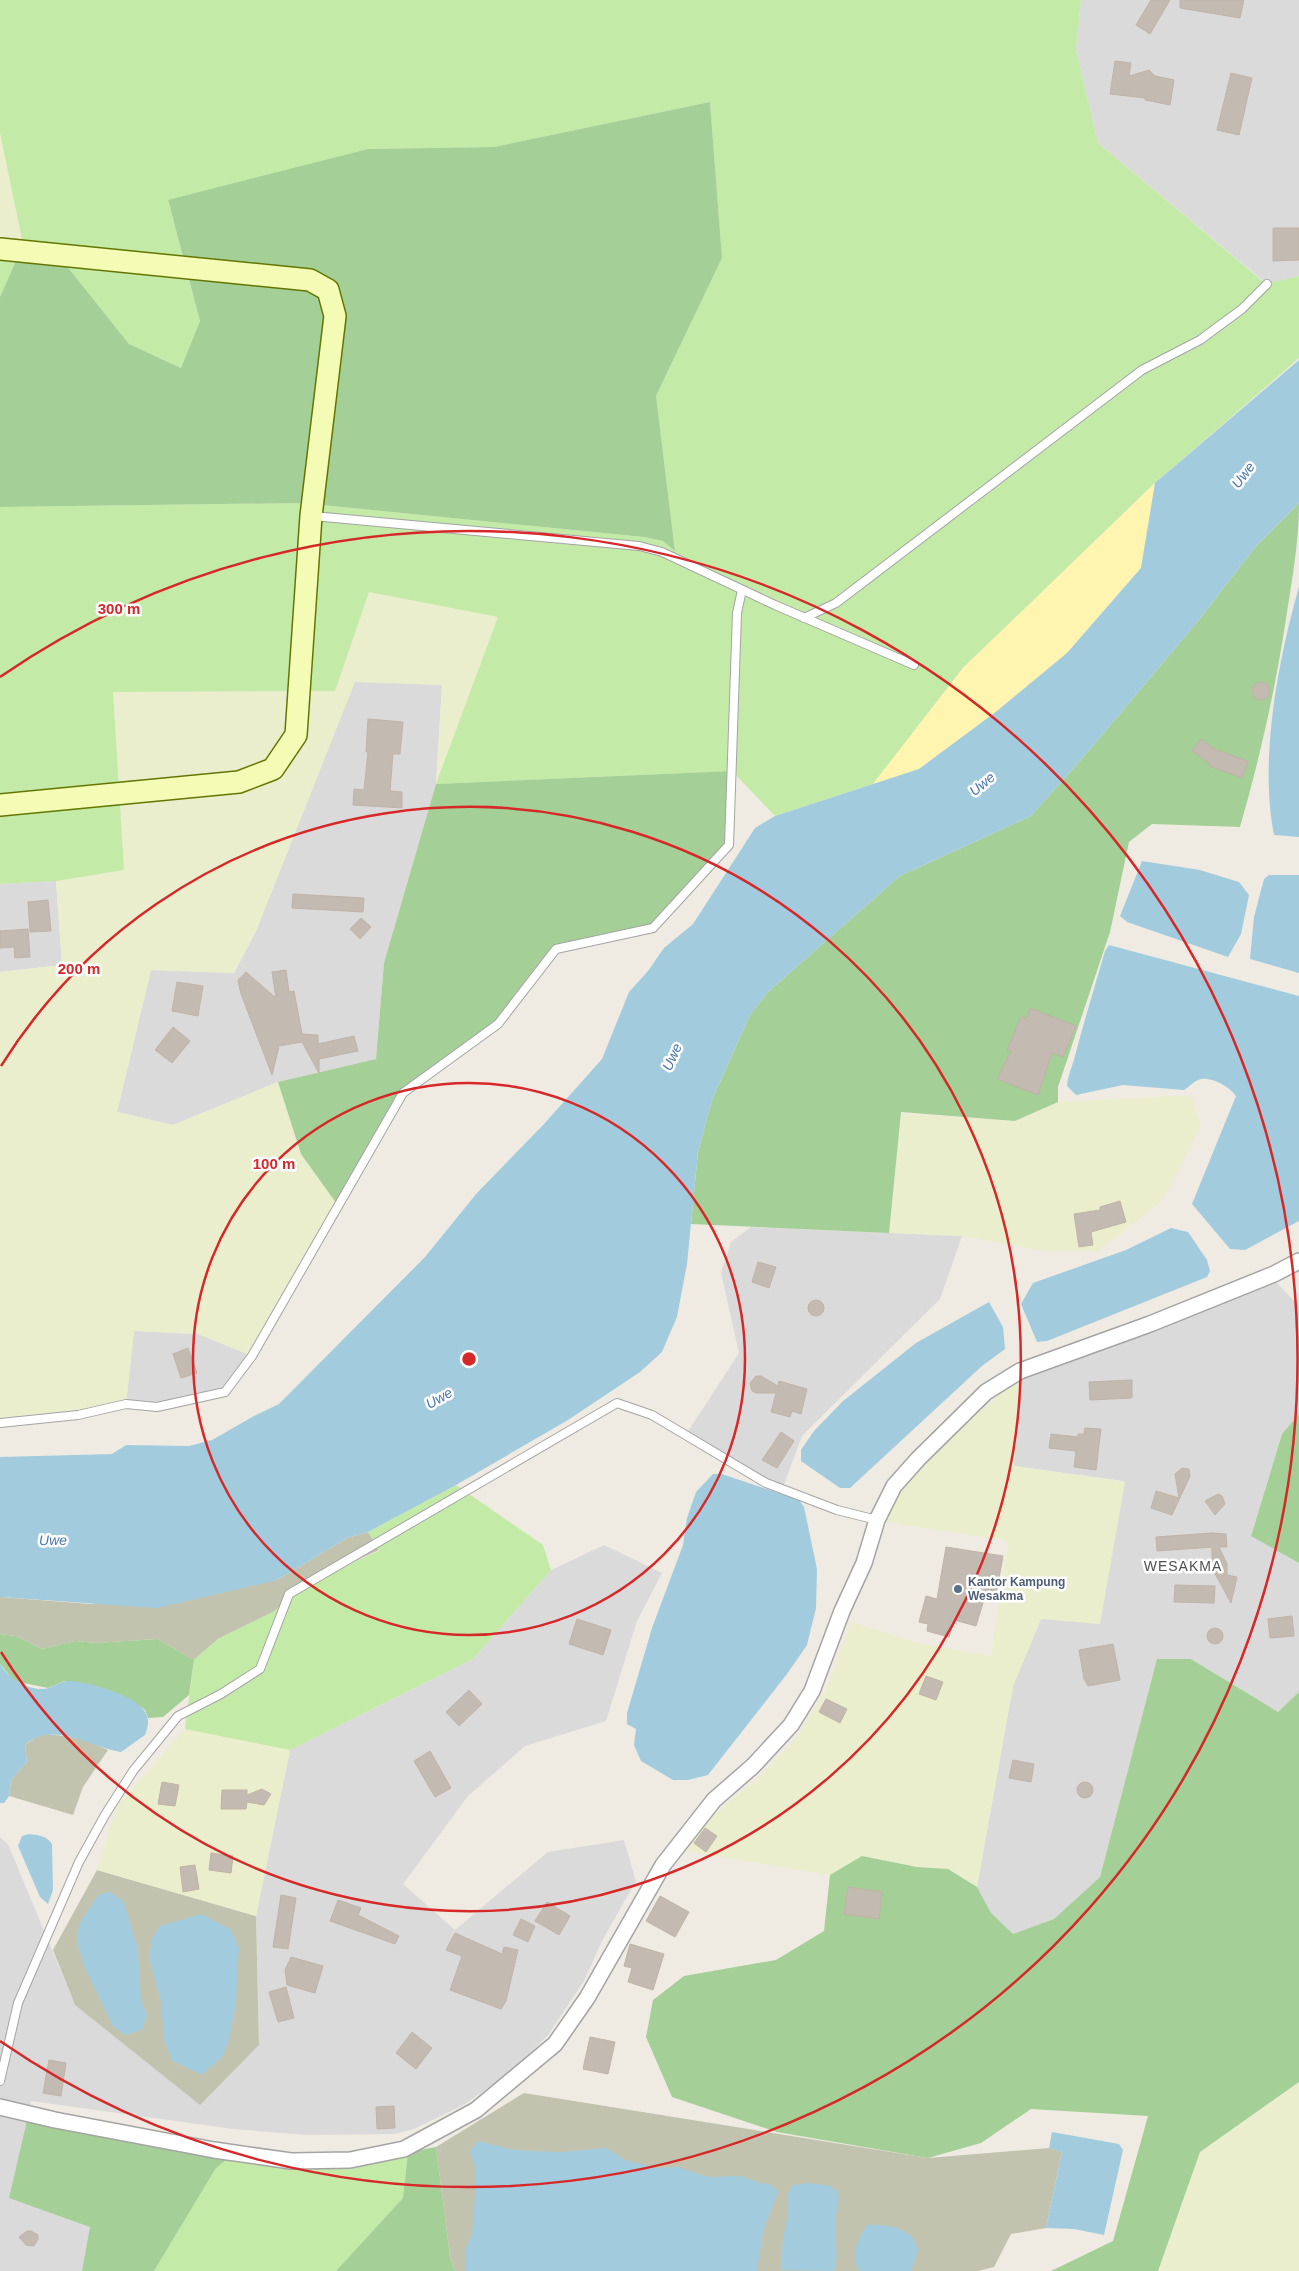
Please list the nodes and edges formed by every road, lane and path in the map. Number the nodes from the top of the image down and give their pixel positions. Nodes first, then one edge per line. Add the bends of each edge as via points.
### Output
1 (0, 249) edge
2 (1266, 284) dead end
3 (311, 516) junction
4 (742, 590) junction
5 (804, 618) junction
6 (914, 664) dead end
7 (0, 805) edge
8 (1299, 1261) edge
9 (0, 1423) edge
10 (877, 1520) junction
11 (0, 2080) edge
12 (0, 2106) edge

1 - 3 main road via 310,280 328,290 335,316
2 - 5 lane via 1235,314 1200,340 1142,370 836,603
3 - 4 lane via 639,546 662,552
3 - 7 main road via 296,735 273,769 239,782
4 - 5 lane
4 - 9 lane via 737,613 729,845 653,928 556,949 498,1024 403,1093 252,1356 224,1392 157,1407 126,1404 78,1415
5 - 6 lane
8 - 10 street via 1150,1324 1020,1371 986,1392 894,1486
10 - 11 lane via 837,1510 766,1484 652,1415 617,1402 289,1594 260,1669 178,1716 133,1771 105,1815 79,1862 18,2003
10 - 12 street via 864,1563 815,1682 791,1725 753,1766 714,1800 663,1865 587,1998 555,2044 476,2110 404,2149 350,2160 291,2161 55,2120

